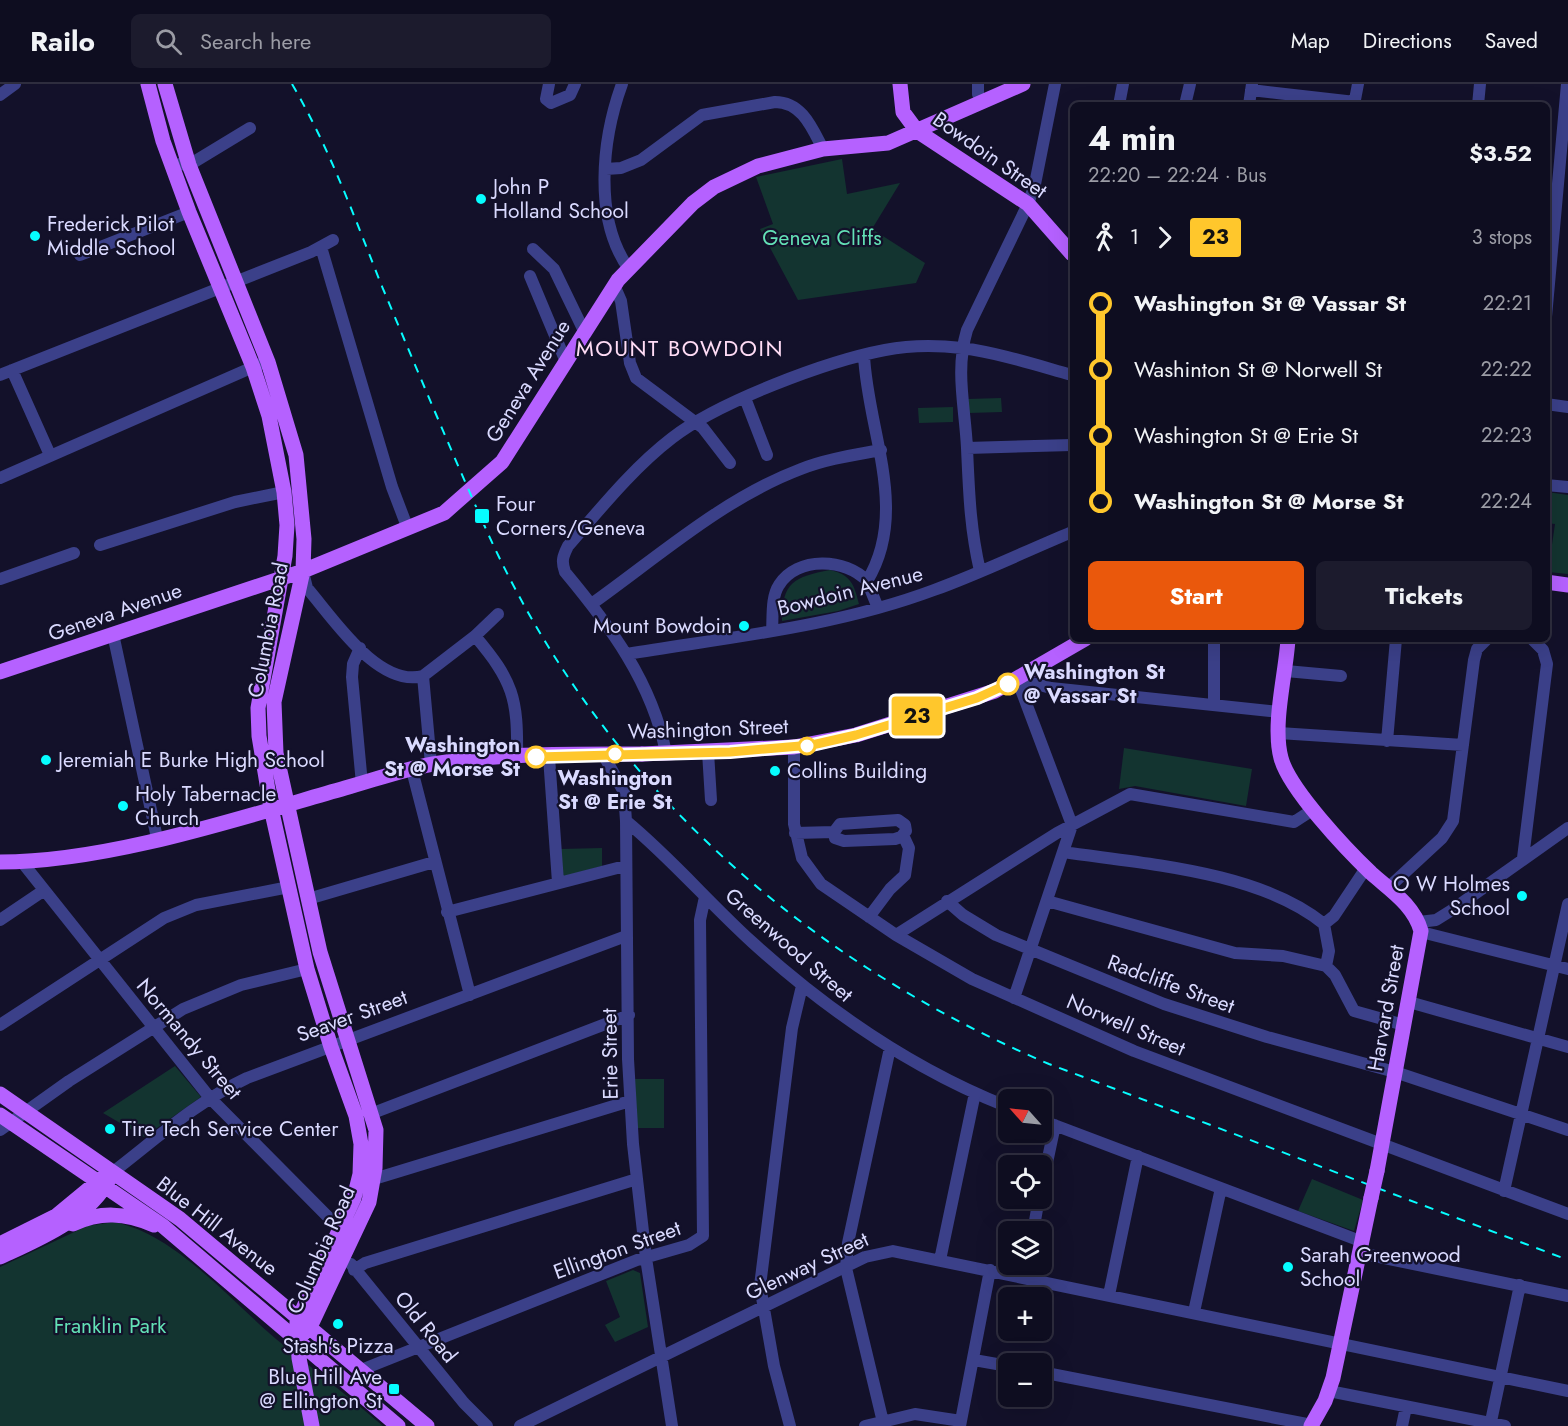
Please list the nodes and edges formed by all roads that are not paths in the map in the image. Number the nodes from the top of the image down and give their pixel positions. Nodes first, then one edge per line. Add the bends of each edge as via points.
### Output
1 (148, 84) edge
2 (165, 84) edge
3 (549, 84) edge
4 (575, 84) edge
5 (622, 84) edge
6 (900, 84) edge
7 (978, 84) edge
8 (1023, 84) edge
9 (1055, 84) edge
10 (1123, 84) edge
11 (1190, 84) edge
12 (1358, 84) edge
13 (1480, 84) edge
14 (1567, 84) edge
15 (11, 85) edge
16 (1252, 87) edge
17 (0, 95) edge
18 (982, 102) junction
19 (1120, 102) edge
20 (1186, 102) edge
21 (1250, 102) edge
22 (1343, 102) edge
23 (1355, 102) edge
24 (1478, 102) edge
25 (250, 128) dead end
26 (917, 131) junction
27 (823, 149) junction
28 (171, 163) junction
29 (189, 165) junction
30 (606, 169) junction
31 (1028, 204) junction
32 (189, 212) junction
33 (333, 240) dead end
34 (321, 248) junction
35 (533, 249) dead end
36 (1070, 252) edge
37 (80, 255) dead end
38 (629, 269) junction
39 (1550, 273) edge
40 (530, 276) dead end
41 (237, 282) junction
42 (614, 285) junction
43 (220, 288) junction
44 (584, 331) junction
45 (962, 348) junction
46 (864, 355) junction
47 (268, 362) junction
48 (566, 362) junction
49 (253, 367) junction
50 (12, 370) junction
51 (0, 375) edge
52 (1070, 375) edge
53 (745, 398) junction
54 (1550, 405) edge
55 (1568, 407) edge
56 (694, 422) junction
57 (1070, 445) edge
58 (967, 448) junction
59 (881, 450) junction
60 (50, 455) junction
61 (767, 455) dead end
62 (729, 463) dead end
63 (0, 478) edge
64 (1550, 486) edge
65 (1568, 488) edge
66 (284, 492) junction
67 (408, 529) junction
68 (1070, 533) edge
69 (100, 545) dead end
70 (74, 553) dead end
71 (303, 571) junction
72 (980, 572) junction
73 (283, 577) junction
74 (0, 579) edge
75 (867, 581) junction
76 (1550, 583) edge
77 (1568, 585) edge
78 (593, 603) junction
79 (878, 608) junction
80 (498, 614) dead end
81 (772, 631) junction
82 (113, 634) junction
83 (475, 636) junction
84 (1080, 642) edge
85 (1214, 642) edge
86 (1288, 642) edge
87 (1396, 642) edge
88 (1482, 642) edge
89 (1535, 642) edge
90 (360, 648) junction
91 (627, 654) junction
92 (1286, 671) junction
93 (0, 672) edge
94 (423, 676) junction
95 (1341, 676) dead end
96 (1017, 679) junction
97 (1214, 705) junction
98 (1280, 712) junction
99 (1279, 733) junction
100 (1387, 741) junction
101 (1464, 745) junction
102 (794, 747) junction
103 (708, 752) junction
104 (666, 753) junction
105 (611, 754) junction
106 (517, 757) junction
107 (549, 757) junction
108 (431, 764) junction
109 (412, 770) junction
110 (362, 784) junction
111 (711, 800) dead end
112 (278, 806) junction
113 (1314, 809) junction
114 (626, 821) junction
115 (1072, 825) junction
116 (1568, 828) edge
117 (834, 832) junction
118 (795, 833) junction
119 (903, 835) junction
120 (157, 838) junction
121 (1063, 852) junction
122 (1523, 858) junction
123 (0, 862) edge
124 (22, 862) junction
125 (434, 862) junction
126 (625, 866) junction
127 (1366, 868) junction
128 (558, 882) junction
129 (289, 887) junction
130 (1388, 888) junction
131 (43, 891) junction
132 (705, 897) junction
133 (308, 899) junction
134 (947, 901) junction
135 (1047, 901) junction
136 (1568, 904) edge
137 (447, 912) junction
138 (869, 917) junction
139 (0, 920) edge
140 (1324, 924) junction
141 (1420, 927) junction
142 (896, 935) junction
143 (626, 936) junction
144 (1030, 951) junction
145 (99, 959) junction
146 (1554, 965) junction
147 (1326, 966) junction
148 (307, 969) junction
149 (1568, 969) edge
150 (802, 986) junction
151 (470, 995) junction
152 (1014, 998) junction
153 (1408, 1002) junction
154 (629, 1015) junction
155 (0, 1024) edge
156 (1404, 1025) junction
157 (152, 1027) junction
158 (1538, 1039) junction
159 (348, 1040) junction
160 (331, 1047) junction
161 (1568, 1047) edge
162 (890, 1048) junction
163 (1395, 1072) junction
164 (975, 1093) junction
165 (0, 1094) edge
166 (210, 1098) junction
167 (630, 1101) junction
168 (998, 1103) edge
169 (24, 1113) junction
170 (373, 1113) junction
171 (1520, 1114) junction
172 (3, 1122) edge
173 (1054, 1125) joint
174 (1568, 1130) edge
175 (1382, 1144) junction
176 (1048, 1155) edge
177 (1138, 1156) junction
178 (68, 1162) junction
179 (374, 1179) junction
180 (637, 1179) junction
181 (106, 1180) junction
182 (1221, 1188) junction
183 (1504, 1191) junction
184 (70, 1206) junction
185 (1568, 1214) edge
186 (340, 1229) junction
187 (46, 1235) junction
188 (177, 1238) junction
189 (0, 1244) edge
190 (1361, 1247) junction
191 (344, 1254) junction
192 (0, 1257) edge
193 (646, 1258) junction
194 (940, 1260) junction
195 (846, 1268) junction
196 (990, 1270) junction
197 (998, 1270) edge
198 (356, 1272) junction
199 (1041, 1275) edge
200 (1520, 1285) junction
201 (1109, 1295) junction
202 (1568, 1296) edge
203 (762, 1308) junction
204 (1194, 1312) junction
205 (304, 1322) junction
206 (297, 1340) junction
207 (1341, 1343) junction
208 (417, 1347) junction
209 (661, 1357) junction
210 (974, 1360) junction
211 (998, 1364) edge
212 (361, 1370) junction
213 (1052, 1374) edge
214 (1501, 1377) junction
215 (1329, 1391) junction
216 (1568, 1391) edge
217 (464, 1403) junction
218 (1406, 1407) junction
219 (883, 1422) junction
220 (961, 1424) edge
221 (1490, 1424) edge
222 (312, 1426) edge
223 (398, 1426) edge
224 (427, 1426) edge
225 (474, 1426) edge
226 (487, 1426) edge
227 (520, 1426) edge
228 (672, 1426) edge
229 (790, 1426) edge
230 (865, 1426) edge
231 (1312, 1426) edge
232 (1402, 1426) edge
233 (1505, 1426) edge

1 - 28 main road, Columbia Road
2 - 29 main road, Columbia Road
3 - 4 street via 546,99 551,103 570,95
5 - 30 street
6 - 26 main road, Bowdoin Street via 903,112
7 - 18 street
8 - 18 main road, Geneva Avenue
9 - 31 street
10 - 19 street
11 - 20 street
12 - 23 street
13 - 24 street
14 - 39 street
15 - 17 street
16 - 21 street
16 - 22 street
18 - 26 main road, Geneva Avenue
25 - 29 street
26 - 27 main road, Geneva Avenue via 888,143
26 - 31 main road, Bowdoin Street
27 - 30 street via 811,125 795,106 775,102 702,114 641,160
27 - 38 main road, Geneva Avenue via 758,166 714,187 693,203
28 - 29 street
28 - 32 main road, Columbia Road
29 - 41 main road, Columbia Road
30 - 38 street via 612,231
31 - 36 main road, Bowdoin Street
31 - 45 street
32 - 37 street
32 - 43 main road, Columbia Road
33 - 34 street
34 - 41 street
34 - 67 street
35 - 44 street via 554,269
38 - 42 main road, Geneva Avenue
40 - 48 street
41 - 43 street
41 - 47 main road, Columbia Road
42 - 44 main road, Geneva Avenue
42 - 56 street via 621,301 632,372
43 - 49 main road, Columbia Road
43 - 50 street
44 - 48 main road, Geneva Avenue
45 - 46 street via 915,346
45 - 52 street
45 - 58 street via 960,375
46 - 53 street
46 - 59 street
47 - 49 street
47 - 71 main road, Columbia Road via 296,455
48 - 67 main road, Geneva Avenue via 496,468 444,513
49 - 60 street
49 - 66 main road, Columbia Road via 271,427
50 - 51 street
50 - 60 street
53 - 56 street
53 - 61 street
54 - 55 street
56 - 62 street
56 - 78 street via 653,453 568,546 562,557 565,572
57 - 58 street
58 - 72 street via 966,483
59 - 75 street via 885,479 882,533 875,567
59 - 78 street via 825,461 762,488 677,542
60 - 63 street
64 - 65 street
66 - 69 street via 235,502
66 - 73 main road, Columbia Road
67 - 71 main road, Geneva Avenue
68 - 72 street, Bowdoin Avenue
70 - 74 street
71 - 73 main road, Geneva Avenue
71 - 90 street via 307,588
71 - 112 main road, Columbia Road via 274,702
72 - 79 street, Bowdoin Avenue
73 - 82 main road, Geneva Avenue
73 - 112 main road, Columbia Road via 258,708 262,760
75 - 79 street
75 - 81 street via 838,563 802,567 789,574 776,591
76 - 77 main road
78 - 91 street
79 - 81 street, Bowdoin Avenue
80 - 83 street
81 - 91 street, Bowdoin Avenue
82 - 93 main road, Geneva Avenue
82 - 120 street
83 - 94 street
83 - 106 street via 506,676 512,692
84 - 96 main road, Washington Street
85 - 97 street
86 - 92 main road, Harvard Street
87 - 100 street
88 - 101 street via 1474,660
89 - 122 street via 1543,650 1547,664
90 - 94 street via 388,672 402,678
90 - 110 street via 352,677
91 - 104 street via 651,702
92 - 95 street
92 - 98 main road, Harvard Street
94 - 108 street
96 - 97 street via 1052,688
96 - 102 main road, Washington Street via 977,698 856,735
96 - 115 street
97 - 98 street
98 - 99 main road, Harvard Street
99 - 100 street
99 - 113 main road, Harvard Street via 1285,770
100 - 101 street
101 - 130 street via 1450,829
102 - 103 main road, Washington Street
102 - 118 street, Norwell Street
103 - 104 main road, Washington Street
103 - 111 street
104 - 105 main road, Washington Street, bridge
105 - 107 main road, Washington Street
105 - 114 street, Erie Street via 624,792
106 - 107 main road, Washington Street
106 - 108 main road, Washington Street
107 - 128 street
108 - 109 main road, Washington Street
109 - 110 main road, Washington Street
109 - 125 street
110 - 112 main road, Washington Street
112 - 120 main road, Washington Street
112 - 129 main road, Columbia Road
112 - 133 main road, Columbia Road
113 - 115 street via 1294,822 1131,794
113 - 127 main road, Harvard Street
114 - 126 street, Erie Street
114 - 132 street, Greenwood Street
115 - 121 street
115 - 134 street
116 - 122 street
117 - 118 street
117 - 119 street via 835,837 844,841 896,839
117 - 119 street via 840,824 898,820 905,825
118 - 138 street, Norwell Street via 810,871 821,884
119 - 138 street via 909,848 905,875
120 - 124 main road, Washington Street via 97,852
121 - 135 street
121 - 140 street via 1225,879 1282,900
122 - 141 street via 1444,915
123 - 124 main road, Washington Street
124 - 131 street, Normandy Street
125 - 133 street
125 - 137 street
126 - 128 street
126 - 143 street, Erie Street
127 - 130 main road, Harvard Street
127 - 140 street via 1334,916
128 - 137 street
129 - 145 street via 179,911
129 - 148 main road, Columbia Road
130 - 141 main road, Harvard Street via 1410,907
131 - 139 street
131 - 145 street, Normandy Street
132 - 150 street, Greenwood Street
132 - 193 street, Ellington Street via 700,920 704,1228 698,1241
133 - 159 main road, Columbia Road via 329,987
134 - 142 street
134 - 144 street, Radcliffe Street via 972,922
135 - 144 street
135 - 147 street via 1235,953 1283,956
136 - 146 street
137 - 151 street
138 - 142 street, Norwell Street
140 - 147 street via 1329,951
141 - 146 street
141 - 153 main road, Harvard Street
142 - 152 street, Norwell Street via 972,979
143 - 151 street, Seaver Street
143 - 154 street, Erie Street
144 - 152 street
144 - 163 street, Radcliffe Street via 1184,1012
145 - 155 street
145 - 157 street, Normandy Street
146 - 149 street
146 - 158 street
147 - 156 street via 1354,1011
148 - 157 street via 204,998
148 - 160 main road, Columbia Road
150 - 162 street, Greenwood Street
150 - 203 street via 792,1028 760,1286
151 - 159 street, Seaver Street
152 - 175 street, Norwell Street via 1187,1072
153 - 156 main road, Harvard Street
153 - 158 street
154 - 167 street, Erie Street
154 - 170 street
156 - 163 main road, Harvard Street
157 - 166 street, Normandy Street
157 - 169 street
158 - 161 street
158 - 171 street
159 - 160 street, Seaver Street
159 - 170 main road, Columbia Road
160 - 166 street, Seaver Street via 247,1078
160 - 186 main road, Columbia Road via 356,1116 361,1144 358,1182
162 - 164 street, Greenwood Street
162 - 195 street
163 - 171 street, Radcliffe Street
163 - 175 main road, Harvard Street
164 - 168 street, Greenwood Street
164 - 194 street
165 - 169 main road, Blue Hill Avenue
166 - 181 street, Seaver Street
166 - 186 street, Normandy Street
167 - 179 street
167 - 180 street, Erie Street
169 - 172 street
169 - 181 main road, Blue Hill Avenue
170 - 179 main road, Columbia Road
171 - 174 street, Radcliffe Street
171 - 183 street
172 - 178 main road, Blue Hill Avenue
173 - 176 street
173 - 177 street
175 - 183 street, Norwell Street
175 - 190 main road, Harvard Street, bridge
177 - 182 street
177 - 201 street
178 - 181 main road, Blue Hill Avenue
178 - 184 main road via 79,1181
179 - 191 main road, Columbia Road via 366,1210
180 - 193 street, Erie Street
180 - 198 street via 365,1263
181 - 184 main road, Seaver Street
181 - 187 main road, Seaver Street via 86,1207
181 - 188 main road, Blue Hill Avenue
181 - 205 main road, Blue Hill Avenue via 180,1220
182 - 190 street
182 - 204 street
183 - 185 street, Norwell Street
184 - 189 main road, Seaver Street
186 - 205 main road, Columbia Road
187 - 188 main road via 84,1219 110,1214 145,1222
187 - 192 main road, Seaver Street
188 - 206 main road, Blue Hill Avenue
190 - 200 street
190 - 207 main road, Harvard Street
191 - 198 street, Old Road
191 - 205 main road, Columbia Road
193 - 208 street, Ellington Street
193 - 209 street, Erie Street
194 - 195 street, Glenway Street via 893,1251 865,1257
194 - 196 street, Glenway Street
195 - 203 street, Glenway Street
195 - 219 street
196 - 197 street, Glenway Street
196 - 210 street
198 - 208 street, Old Road
199 - 201 street, Glenway Street
200 - 202 street
200 - 214 street
201 - 204 street, Glenway Street
203 - 209 street, Glenway Street
203 - 229 street
204 - 207 street, Glenway Street
205 - 206 main road, Columbia Road
205 - 212 main road, Blue Hill Avenue
206 - 222 main road, Columbia Road
206 - 223 main road, Blue Hill Avenue
207 - 214 street, Glenway Street
207 - 215 main road, Harvard Street
208 - 212 street, Ellington Street
208 - 217 street, Old Road
209 - 227 street, Glenway Street
209 - 228 street, Erie Street
210 - 211 street
210 - 220 street
212 - 224 main road, Blue Hill Avenue
213 - 231 street
214 - 216 street, Glenway Street
214 - 221 street
215 - 218 street
215 - 231 main road, Harvard Street
217 - 225 street, Old Road
217 - 226 street, Old Road
218 - 221 street
218 - 232 street
219 - 220 street via 915,1414
219 - 230 street
221 - 233 street

